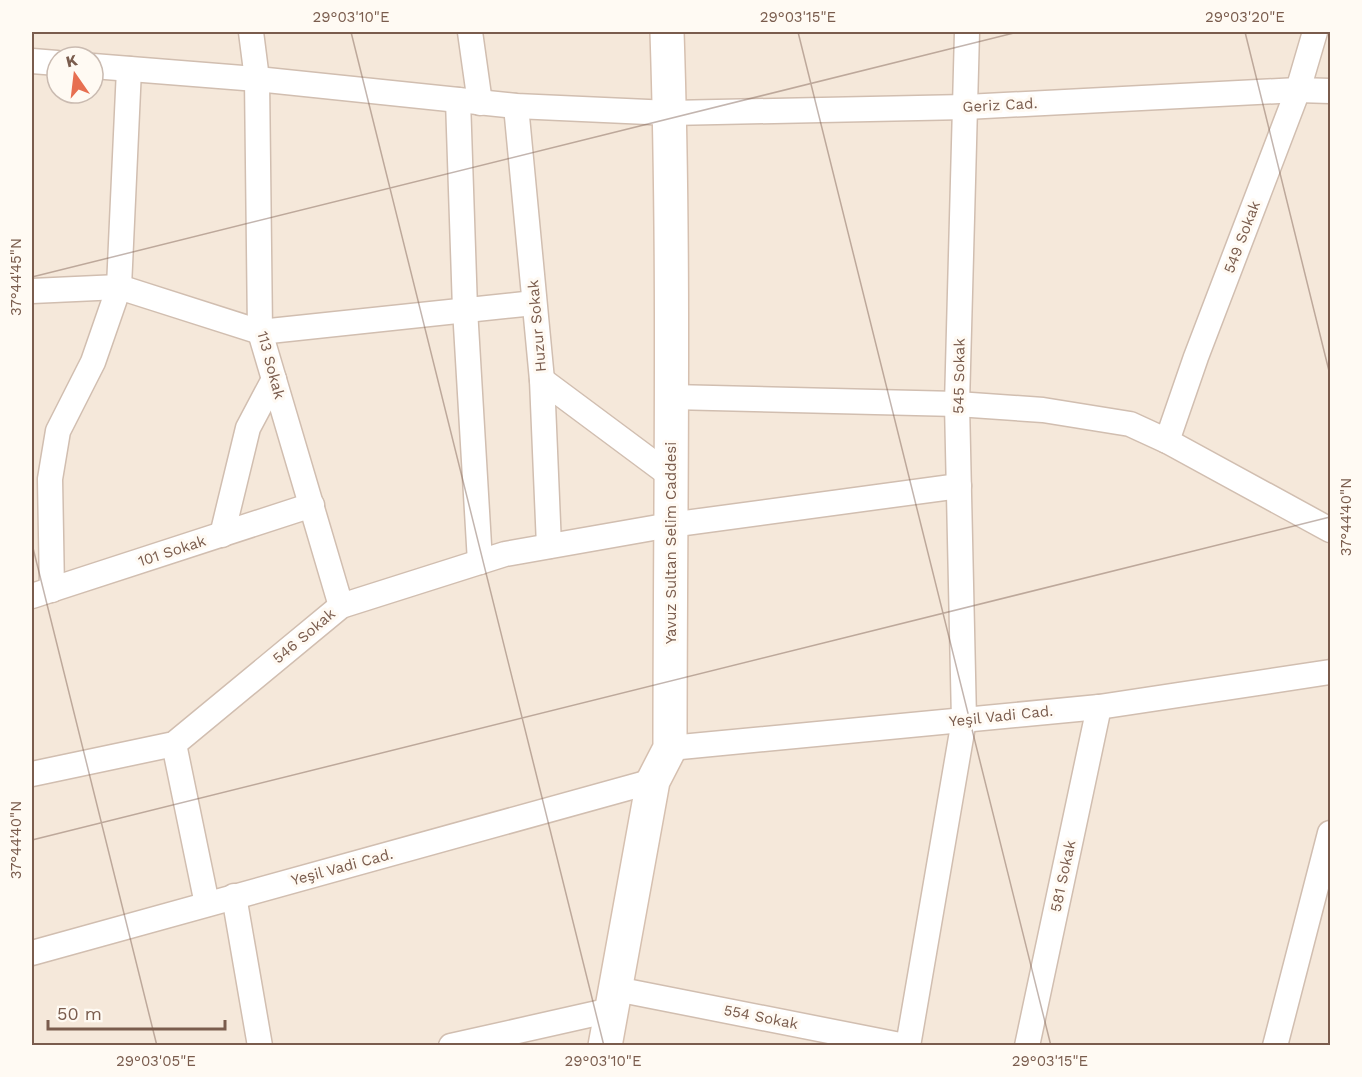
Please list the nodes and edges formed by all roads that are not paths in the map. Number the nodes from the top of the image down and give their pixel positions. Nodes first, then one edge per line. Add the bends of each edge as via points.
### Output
1 (250, 32) edge
2 (470, 32) edge
3 (667, 32) edge
4 (967, 32) edge
5 (1315, 32) edge
6 (105, 67) edge
7 (129, 69) junction
8 (257, 79) junction
9 (1298, 90) junction
10 (1330, 91) edge
11 (469, 101) junction
12 (516, 106) junction
13 (966, 107) junction
14 (670, 113) junction
15 (119, 287) junction
16 (32, 291) edge
17 (534, 303) junction
18 (465, 309) junction
19 (260, 332) junction
20 (274, 379) junction
21 (542, 380) junction
22 (672, 397) junction
23 (957, 404) junction
24 (1167, 441) junction
25 (671, 476) junction
26 (959, 486) junction
27 (312, 505) junction
28 (670, 525) junction
29 (1330, 530) edge
30 (222, 535) junction
31 (549, 546) junction
32 (480, 562) junction
33 (42, 593) edge
34 (341, 606) junction
35 (1330, 672) edge
36 (1099, 707) junction
37 (964, 720) junction
38 (174, 744) junction
39 (670, 748) junction
40 (32, 774) edge
41 (653, 781) junction
42 (1330, 833) edge
43 (234, 896) junction
44 (207, 904) junction
45 (32, 953) edge
46 (614, 999) junction
47 (260, 1046) edge
48 (451, 1046) edge
49 (605, 1046) edge
50 (907, 1046) edge
51 (1027, 1046) edge
52 (1275, 1046) edge

1 - 8 street, 113 Sokak
2 - 11 street
3 - 14 street, Yavuz Sultan Selim Caddesi
4 - 13 street, 545 Sokak
5 - 9 street, 549 Sokak
6 - 7 street, Geriz Cad.
7 - 8 street, Geriz Cad.
7 - 15 street
8 - 11 street, Geriz Cad.
8 - 19 street, 113 Sokak
9 - 10 street, Geriz Cad.
9 - 13 street, Geriz Cad.
9 - 24 street, 549 Sokak
11 - 12 street, Geriz Cad.
11 - 18 street
12 - 14 street, Geriz Cad.
12 - 17 street, Huzur Sokak
13 - 14 street, Geriz Cad.
13 - 23 street, 545 Sokak
14 - 22 street, Yavuz Sultan Selim Caddesi
15 - 16 street
15 - 19 street
15 - 33 street via 93,362 58,432 50,479
17 - 18 street
17 - 21 street, Huzur Sokak
18 - 19 street
18 - 32 street
19 - 20 street, 113 Sokak
20 - 27 street, 113 Sokak
20 - 30 street via 248,428
21 - 25 street
21 - 31 street, Huzur Sokak
22 - 23 street
22 - 25 street, Yavuz Sultan Selim Caddesi
23 - 24 street via 1043,410 1130,424
23 - 26 street, 545 Sokak
24 - 29 street
25 - 28 street, Yavuz Sultan Selim Caddesi
26 - 28 street, 546 Sokak
26 - 37 street, 545 Sokak
27 - 30 street, 101 Sokak
27 - 34 street, 113 Sokak
28 - 31 street, 546 Sokak
28 - 39 street, Yavuz Sultan Selim Caddesi
30 - 33 street, 101 Sokak
31 - 32 street, 546 Sokak
32 - 34 street, 546 Sokak
34 - 38 street, 546 Sokak
35 - 36 street, Yeşil Vadi Cad.
36 - 37 street, Yeşil Vadi Cad.
36 - 51 street, 581 Sokak
37 - 39 street, Yeşil Vadi Cad.
37 - 50 street
38 - 40 street, 546 Sokak
38 - 44 street
39 - 41 street, Yavuz Sultan Selim Caddesi
41 - 43 street, Yeşil Vadi Cad.
41 - 46 street, Yavuz Sultan Selim Caddesi
42 - 52 street
43 - 44 street, Yeşil Vadi Cad.
43 - 47 street
44 - 45 street, Yeşil Vadi Cad.
46 - 48 street
46 - 49 street, Yavuz Sultan Selim Caddesi
46 - 50 street, 554 Sokak

